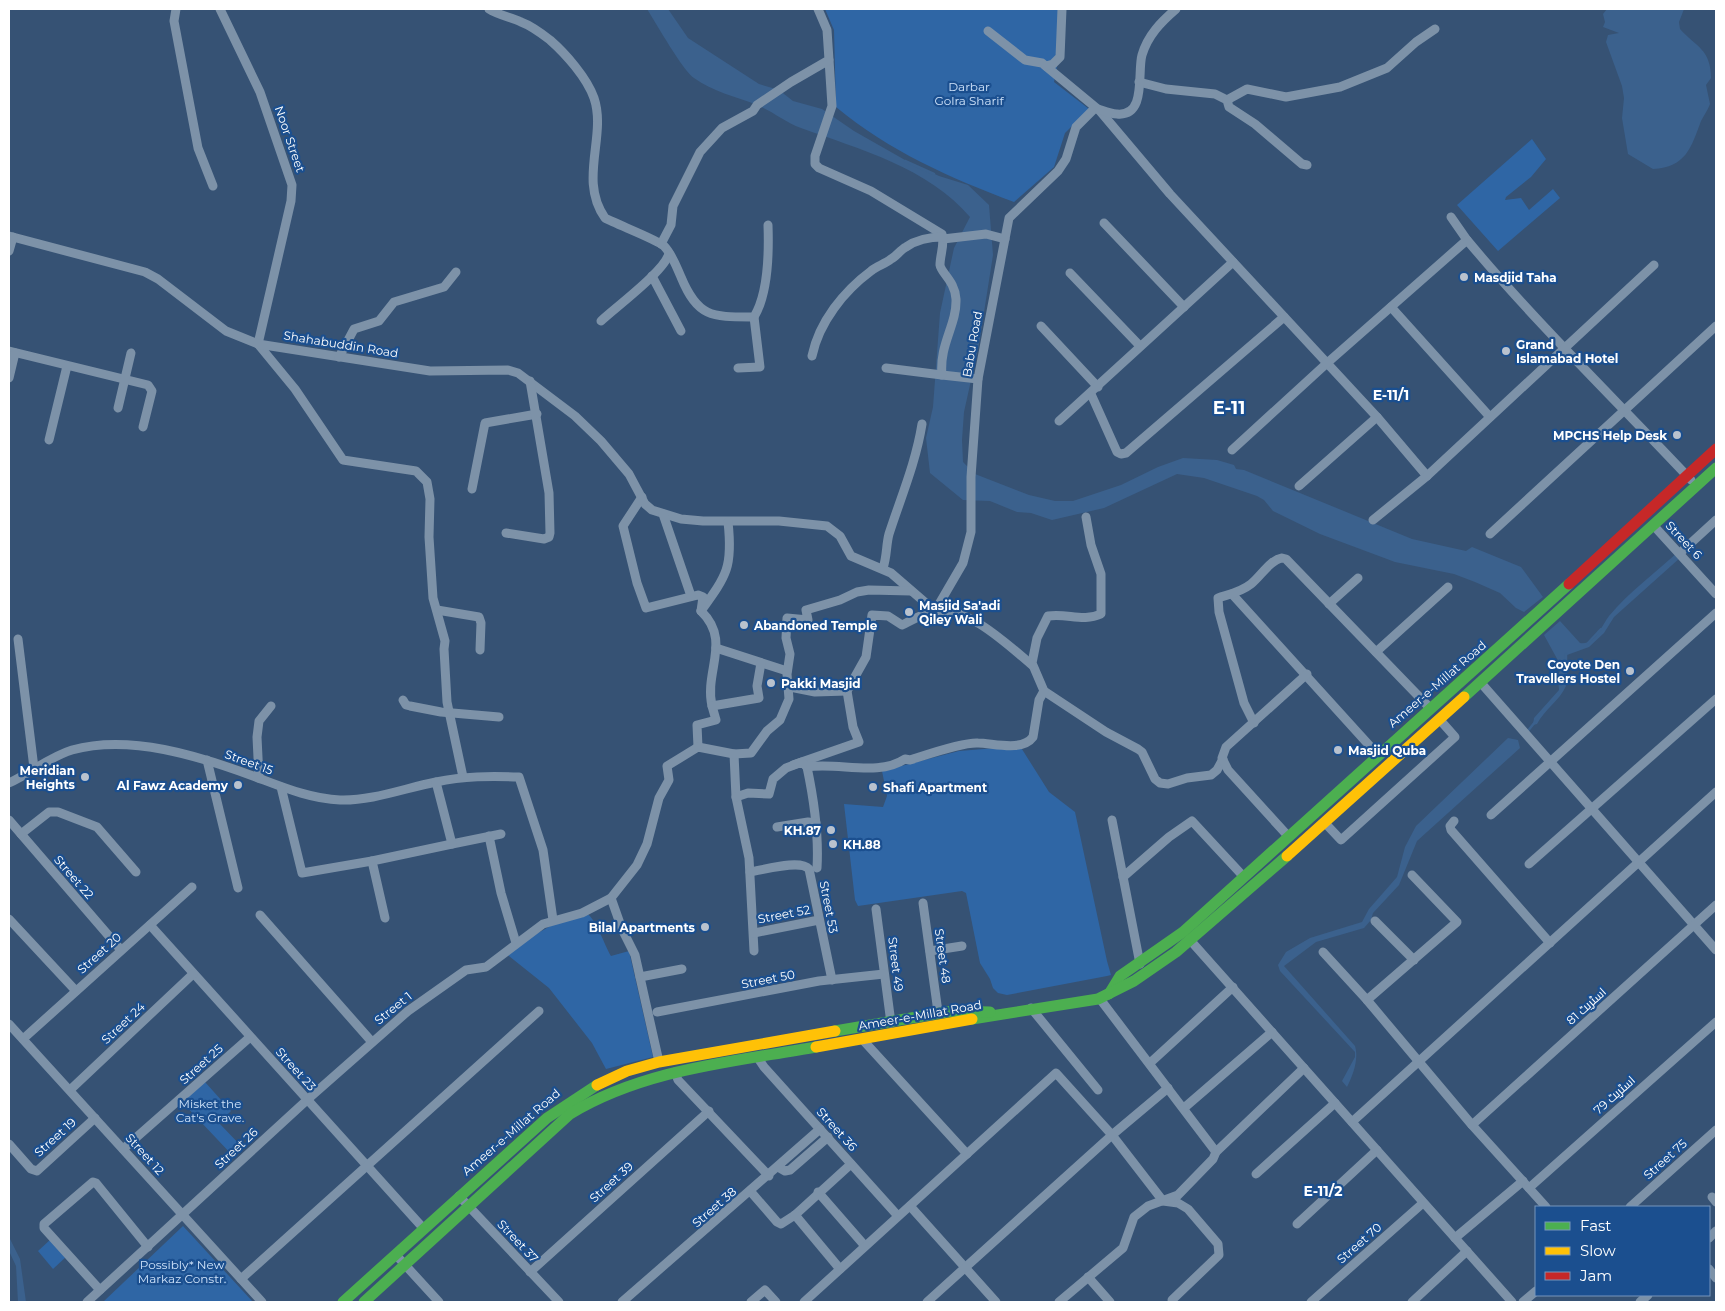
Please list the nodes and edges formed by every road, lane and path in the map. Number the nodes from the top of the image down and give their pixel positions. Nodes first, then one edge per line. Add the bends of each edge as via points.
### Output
1 (176, 9) edge
2 (220, 9) edge
3 (489, 9) edge
4 (818, 9) edge
5 (1062, 9) edge
6 (1176, 9) edge
7 (1435, 29) dead end
8 (988, 31) dead end
9 (829, 60) junction
10 (1046, 66) junction
11 (1139, 82) junction
12 (1227, 100) junction
13 (1095, 108) junction
14 (1307, 165) dead end
15 (213, 186) dead end
16 (1451, 217) dead end
17 (1104, 224) dead end
18 (768, 225) dead end
19 (11, 236) edge
20 (943, 238) junction
21 (1005, 239) junction
22 (1468, 240) junction
23 (662, 244) junction
24 (9, 251) edge
25 (669, 253) junction
26 (1233, 262) junction
27 (1654, 265) dead end
28 (456, 272) dead end
29 (1070, 273) dead end
30 (652, 276) junction
31 (1184, 307) junction
32 (1391, 307) junction
33 (1284, 316) junction
34 (754, 317) junction
35 (602, 321) dead end
36 (1041, 326) dead end
37 (1716, 326) edge
38 (681, 331) dead end
39 (258, 344) junction
40 (1140, 346) junction
41 (1564, 348) junction
42 (12, 352) edge
43 (131, 353) dead end
44 (812, 356) dead end
45 (339, 357) junction
46 (1326, 364) junction
47 (67, 366) junction
48 (738, 368) dead end
49 (886, 368) dead end
50 (946, 375) junction
51 (9, 378) edge
52 (125, 378) junction
53 (978, 379) junction
54 (530, 381) junction
55 (1098, 387) junction
56 (1091, 394) junction
57 (118, 408) dead end
58 (1624, 411) junction
59 (536, 414) junction
60 (1377, 417) junction
61 (1490, 417) junction
62 (1059, 421) dead end
63 (922, 424) dead end
64 (143, 427) dead end
65 (49, 440) dead end
66 (1716, 449) edge
67 (1232, 450) dead end
68 (1716, 468) edge
69 (1686, 475) junction
70 (1427, 476) junction
71 (1299, 486) dead end
72 (1696, 486) junction
73 (472, 489) dead end
74 (642, 497) junction
75 (663, 514) junction
76 (1086, 517) dead end
77 (1373, 520) dead end
78 (1716, 520) edge
79 (728, 522) junction
80 (1654, 526) junction
81 (506, 533) dead end
82 (1490, 534) dead end
83 (1680, 553) junction
84 (883, 568) junction
85 (1358, 578) dead end
86 (1448, 586) dead end
87 (911, 591) junction
88 (1232, 594) junction
89 (1716, 594) edge
90 (690, 596) junction
91 (1329, 604) junction
92 (437, 610) junction
93 (701, 611) junction
94 (935, 611) junction
95 (1716, 613) edge
96 (18, 639) dead end
97 (716, 648) junction
98 (480, 650) dead end
99 (1376, 652) junction
100 (761, 663) junction
101 (1032, 664) junction
102 (787, 671) junction
103 (1472, 673) junction
104 (1308, 674) junction
105 (1481, 683) junction
106 (790, 687) junction
107 (846, 691) junction
108 (1044, 691) junction
109 (403, 700) dead end
110 (1715, 701) edge
111 (272, 706) dead end
112 (712, 706) junction
113 (1430, 708) junction
114 (450, 713) junction
115 (499, 716) dead end
116 (1440, 720) junction
117 (1254, 723) junction
118 (698, 747) junction
119 (734, 754) junction
120 (1378, 754) junction
121 (1223, 759) junction
122 (207, 760) junction
123 (1551, 763) junction
124 (793, 765) junction
125 (807, 767) junction
126 (34, 768) junction
127 (463, 777) junction
128 (259, 778) junction
129 (436, 782) junction
130 (9, 783) edge
131 (281, 787) junction
132 (1716, 792) edge
133 (736, 797) junction
134 (1591, 808) junction
135 (1315, 812) junction
136 (1491, 815) dead end
137 (9, 820) edge
138 (1112, 820) dead end
139 (1454, 821) dead end
140 (816, 823) junction
141 (1325, 823) junction
142 (776, 827) dead end
143 (21, 834) junction
144 (501, 834) dead end
145 (489, 836) junction
146 (1288, 836) junction
147 (452, 844) junction
148 (372, 860) junction
149 (1639, 862) junction
150 (1529, 864) dead end
151 (817, 868) dead end
152 (136, 872) dead end
153 (750, 872) junction
154 (1412, 875) dead end
155 (1243, 876) junction
156 (1123, 878) junction
157 (192, 887) dead end
158 (238, 888) dead end
159 (611, 898) junction
160 (923, 903) dead end
161 (1716, 906) edge
162 (876, 909) dead end
163 (260, 915) dead end
164 (385, 918) dead end
165 (9, 919) edge
166 (553, 920) junction
167 (819, 920) junction
168 (1375, 921) dead end
169 (150, 925) junction
170 (1694, 925) junction
171 (754, 933) junction
172 (1186, 936) junction
173 (516, 943) junction
174 (1550, 943) junction
175 (962, 946) dead end
176 (121, 950) junction
177 (1716, 950) edge
178 (754, 951) dead end
179 (930, 951) junction
180 (1323, 952) dead end
181 (1414, 960) junction
182 (1140, 964) junction
183 (682, 969) dead end
184 (194, 974) junction
185 (884, 974) junction
186 (640, 977) junction
187 (832, 980) junction
188 (1234, 987) junction
189 (76, 991) junction
190 (1103, 997) junction
191 (1367, 1000) junction
192 (1030, 1008) junction
193 (539, 1011) dead end
194 (657, 1012) dead end
195 (938, 1012) junction
196 (998, 1014) junction
197 (1716, 1022) edge
198 (891, 1023) junction
199 (9, 1024) edge
200 (1272, 1032) junction
201 (250, 1037) junction
202 (23, 1039) junction
203 (862, 1039) junction
204 (372, 1042) junction
205 (756, 1044) junction
206 (758, 1058) junction
207 (659, 1062) junction
208 (1418, 1062) junction
209 (1150, 1063) junction
210 (1304, 1068) junction
211 (675, 1072) junction
212 (1168, 1088) junction
213 (70, 1090) junction
214 (1098, 1090) dead end
215 (307, 1100) junction
216 (1335, 1103) junction
217 (1184, 1108) junction
218 (709, 1111) junction
219 (95, 1118) junction
220 (1352, 1122) junction
221 (1472, 1125) junction
222 (820, 1129) junction
223 (1716, 1130) edge
224 (1112, 1135) junction
225 (828, 1137) junction
226 (9, 1144) edge
227 (123, 1149) junction
228 (1377, 1150) junction
229 (1216, 1152) junction
230 (967, 1154) junction
231 (851, 1164) junction
232 (367, 1165) junction
233 (778, 1167) junction
234 (1256, 1174) dead end
235 (769, 1176) junction
236 (1526, 1185) junction
237 (750, 1192) junction
238 (818, 1192) junction
239 (459, 1196) junction
240 (1163, 1201) junction
241 (1423, 1202) junction
242 (469, 1206) junction
243 (910, 1206) junction
244 (1545, 1206) edge
245 (1631, 1206) edge
246 (183, 1215) junction
247 (795, 1215) junction
248 (898, 1216) junction
249 (1297, 1224) dead end
250 (424, 1229) junction
251 (1455, 1238) junction
252 (865, 1246) junction
253 (148, 1247) junction
254 (1466, 1252) junction
255 (396, 1255) junction
256 (405, 1265) junction
257 (840, 1269) junction
258 (965, 1269) junction
259 (530, 1272) junction
260 (1088, 1277) junction
261 (241, 1279) junction
262 (100, 1290) junction
263 (1535, 1292) edge
264 (1172, 1300) dead end
265 (87, 1302) edge
266 (262, 1302) edge
267 (343, 1302) edge
268 (364, 1302) edge
269 (439, 1302) edge
270 (559, 1302) edge
271 (622, 1302) edge
272 (750, 1302) edge
273 (776, 1302) edge
274 (804, 1302) edge
275 (927, 1302) edge
276 (996, 1302) edge
277 (1059, 1302) edge
278 (1110, 1302) edge
279 (1310, 1302) edge
280 (1412, 1302) edge
281 (1512, 1302) edge
282 (1523, 1302) edge

1 - 15 street via 174,21 198,148
2 - 39 street, Noor Street via 260,92 292,185
3 - 23 street via 523,22 540,33 581,75 594,98 597,122 592,171 599,210 605,218
4 - 9 street via 827,30
5 - 10 street via 1060,57
6 - 11 street via 1154,28 1142,54
7 - 12 street via 1387,68 1340,87 1286,97 1247,89
8 - 10 street via 1025,60 1038,61
9 - 20 street via 832,106 814,156 817,166 887,200 938,230
9 - 23 street via 722,128 700,152 673,206 671,225
10 - 13 street
11 - 12 street via 1166,89 1216,94
11 - 13 street via 1135,108 1126,114
12 - 14 street via 1229,107
13 - 21 street, Babu Road via 1076,127 1058,171 1010,218
13 - 26 street
16 - 22 street
17 - 31 street
18 - 34 street via 764,289
19 - 24 street
19 - 39 street, Shahabuddin Road via 145,272 226,331
20 - 21 street via 986,234
20 - 44 street via 906,246 893,258 871,270 828,316
20 - 50 street via 940,266 953,284 956,299 942,349
21 - 53 street, Babu Road
22 - 32 street
22 - 41 street
23 - 25 street
25 - 30 street via 667,260
25 - 34 street via 689,296 698,306 725,317
26 - 31 street
26 - 33 street
27 - 41 street
28 - 45 street via 444,287 394,302 378,321 354,329
29 - 40 street
30 - 35 street
30 - 38 street
31 - 40 street
32 - 46 street
32 - 61 street
33 - 46 street
33 - 56 street via 1126,454 1117,452
34 - 48 street via 760,367
36 - 55 street
37 - 58 street
39 - 45 street, Shahabuddin Road
39 - 92 street via 295,389 343,460 416,471 427,482 433,598
40 - 55 street
41 - 58 street
41 - 61 street
42 - 47 street
42 - 51 street
43 - 52 street
45 - 54 street, Shahabuddin Road via 430,371 508,370
46 - 60 street
46 - 67 street
47 - 52 street
47 - 65 street
49 - 50 street
50 - 53 street
52 - 57 street
52 - 64 street via 151,388
53 - 94 street, Babu Road via 970,532 963,563
54 - 59 street
54 - 74 street, Shahabuddin Road via 601,441 629,474
55 - 56 street
56 - 62 street
58 - 69 street
58 - 82 street
59 - 73 street via 485,423
59 - 81 street via 549,493 549,537
60 - 70 street
60 - 71 street
61 - 70 street
63 - 84 street via 916,454 889,536 888,555
66 - 69 main road, Ameer-e-Millat Road
68 - 72 main road, Ameer-e-Millat Road
69 - 72 street
69 - 103 main road, Ameer-e-Millat Road
70 - 77 street
72 - 80 main road, Ameer-e-Millat Road
74 - 75 street, Shahabuddin Road via 652,510
74 - 90 street via 623,526 646,608
75 - 79 street
75 - 90 street
76 - 101 street via 1101,574 1102,614 1088,618 1048,616 1037,638
78 - 83 street
79 - 84 street via 779,521 827,526 840,536 851,556
79 - 93 street via 731,552 724,580
80 - 83 street, Street 6
80 - 105 main road, Ameer-e-Millat Road
83 - 89 street, Street 6
84 - 87 street
85 - 91 street
86 - 99 street
87 - 94 street
87 - 102 street via 857,592 806,610 808,620 787,618 786,638 790,654
88 - 91 street via 1251,584 1282,558
88 - 104 street
88 - 117 street via 1218,598 1219,612 1244,703
90 - 93 street via 702,597
91 - 99 street
92 - 98 street via 480,617
92 - 114 street via 445,641
93 - 97 street via 714,627
94 - 101 street via 978,622
94 - 107 street via 902,625 888,616 872,615 866,657
95 - 123 street
96 - 126 street
97 - 100 street
97 - 112 street via 710,697
99 - 113 street
100 - 102 street
100 - 112 street via 757,686 759,698
101 - 108 street
102 - 106 street
103 - 105 main road
103 - 113 main road, Ameer-e-Millat Road
104 - 117 street
104 - 120 street
105 - 116 main road, Ameer-e-Millat Road
105 - 123 street
106 - 107 street via 815,692
106 - 119 street via 789,699 777,724 767,731 751,752
107 - 124 street via 859,742
108 - 121 street via 1142,752 1160,783 1211,775
108 - 125 street via 1039,700 1033,736 1026,743 966,744 905,759 893,767
109 - 114 street via 406,705
110 - 134 street
111 - 128 street via 259,721 256,737
112 - 118 street via 716,720 697,725
113 - 120 main road, Ameer-e-Millat Road
114 - 115 street
114 - 127 street
116 - 141 main road, Ameer-e-Millat Road
116 - 141 street via 1455,737 1341,840
117 - 121 street via 1226,747
118 - 119 street
118 - 159 street via 667,766 669,780 659,798 647,844 637,865
119 - 133 street
120 - 135 main road, Ameer-e-Millat Road
121 - 146 street via 1228,770
122 - 126 street, Street 15 via 149,747 108,746 73,750
122 - 128 street, Street 15
122 - 158 street
123 - 134 street
123 - 136 street
124 - 125 street via 802,762
124 - 133 street via 773,778 769,794 748,793
125 - 140 street
126 - 130 street, Street 15
127 - 129 street, Street 15
127 - 166 street, Street 15 via 519,777 543,850
128 - 131 street, Street 15
129 - 131 street, Street 15 via 339,800
129 - 147 street
131 - 148 street via 302,873
132 - 149 street
133 - 153 street
134 - 149 street
134 - 150 street
135 - 141 main road
135 - 146 main road, Ameer-e-Millat Road
137 - 143 street, Street 22
138 - 156 street
139 - 174 street via 1451,830
140 - 142 street
140 - 151 street
141 - 172 main road, Ameer-e-Millat Road
143 - 152 street via 49,812 58,812 97,827
143 - 176 street, Street 22
144 - 145 street
145 - 147 street
145 - 173 street
146 - 155 main road, Ameer-e-Millat Road
147 - 148 street
148 - 164 street
149 - 170 street
149 - 174 street
153 - 167 street, Street 53 via 792,864 807,866
153 - 171 street
154 - 181 street via 1457,922
155 - 156 street via 1192,821
155 - 172 main road, Ameer-e-Millat Road
156 - 182 street
157 - 169 street, Street 20
159 - 166 street, Street 1 via 582,913
159 - 186 street via 635,955
160 - 179 street, Street 48
161 - 170 street, اسٹریٹ 81
162 - 185 street, Street 49
163 - 204 street
165 - 189 street
166 - 173 street, Street 1
167 - 171 street, Street 52
167 - 187 street, Street 53
168 - 181 street
169 - 176 street, Street 20
169 - 184 street, Street 23
170 - 177 street
170 - 221 street, اسٹریٹ 81
171 - 178 street
172 - 182 main road, Ameer-e-Millat Road
172 - 188 street
172 - 190 main road via 1154,969
173 - 204 street, Street 1 via 486,967 466,970 408,1011
174 - 208 street
175 - 179 street
176 - 189 street, Street 20
179 - 195 street, Street 48
180 - 191 street
181 - 191 street
182 - 190 main road, Ameer-e-Millat Road via 1120,976
183 - 186 street
184 - 201 street, Street 23
184 - 213 street, Street 24
185 - 187 street, Street 50
185 - 198 street, Street 49
186 - 207 street
187 - 194 street, Street 50
188 - 200 street
188 - 209 street
189 - 202 street, Street 20
190 - 192 main road
190 - 209 street
191 - 208 street
192 - 196 main road
192 - 214 street
193 - 232 street
195 - 196 main road, Ameer-e-Millat Road via 971,1010
195 - 198 main road, Ameer-e-Millat Road
196 - 203 main road, Ameer-e-Millat Road
197 - 236 street, اسٹریٹ 79
198 - 205 main road, Ameer-e-Millat Road
199 - 202 street, Street 12
200 - 210 street
200 - 217 street
201 - 215 street, Street 23
201 - 227 street, Street 25
202 - 213 street, Street 12
203 - 206 main road, Ameer-e-Millat Road
203 - 230 street
204 - 215 street, Street 1
205 - 206 main road
205 - 207 main road, Ameer-e-Millat Road
206 - 211 main road, Ameer-e-Millat Road
206 - 222 street, Street 36
207 - 239 main road, Ameer-e-Millat Road via 612,1078 566,1102
208 - 220 street
208 - 221 street
209 - 212 street
210 - 216 street
210 - 229 street
211 - 218 street via 678,1080
211 - 242 main road, Ameer-e-Millat Road via 617,1090 577,1110
212 - 217 street
212 - 224 street
213 - 219 street, Street 12
215 - 232 street, Street 23
215 - 246 street, Street 26
216 - 220 street
216 - 234 street
217 - 229 street
218 - 235 street
218 - 259 street, Street 39
219 - 226 street, Street 19 via 37,1171 31,1169
219 - 227 street, Street 12
220 - 228 street
221 - 236 street
222 - 225 street, Street 36
222 - 233 street, Street 38
223 - 245 street, Street 75
224 - 230 street via 1056,1073
224 - 240 street
224 - 258 street
225 - 231 street, Street 36
225 - 233 street via 790,1170
227 - 246 street, Street 12
228 - 241 street
228 - 249 street
229 - 240 street via 1184,1190
230 - 243 street
231 - 238 street
231 - 248 street, Street 36
232 - 250 street, Street 23
232 - 261 street
233 - 235 street, Street 38
235 - 237 street, Street 38
236 - 244 street
236 - 251 street, اسٹریٹ 79
237 - 247 street via 777,1222 786,1223
237 - 271 street, Street 38
238 - 247 street
238 - 252 street
239 - 242 street, Street 37
239 - 250 main road, Ameer-e-Millat Road
240 - 260 street via 1148,1206 1134,1217 1123,1248
240 - 264 street via 1178,1203 1188,1209 1218,1244 1219,1255
241 - 251 street
241 - 279 street, Street 70
242 - 256 main road, Ameer-e-Millat Road
242 - 259 street, Street 37
243 - 248 street
243 - 258 street
246 - 253 street
246 - 261 street, Street 12
247 - 257 street
248 - 252 street
250 - 255 main road, Ameer-e-Millat Road
251 - 254 street
252 - 257 street
253 - 262 street
253 - 262 street via 96,1183 90,1183 50,1218 44,1228
254 - 280 street
254 - 281 street
255 - 256 street
255 - 267 main road, Ameer-e-Millat Road
256 - 268 main road, Ameer-e-Millat Road
256 - 269 street
257 - 274 street
258 - 275 street
258 - 276 street
259 - 270 street, Street 37
260 - 277 street
260 - 278 street
261 - 266 street, Street 12
262 - 265 street
263 - 282 street
272 - 273 street via 765,1290

